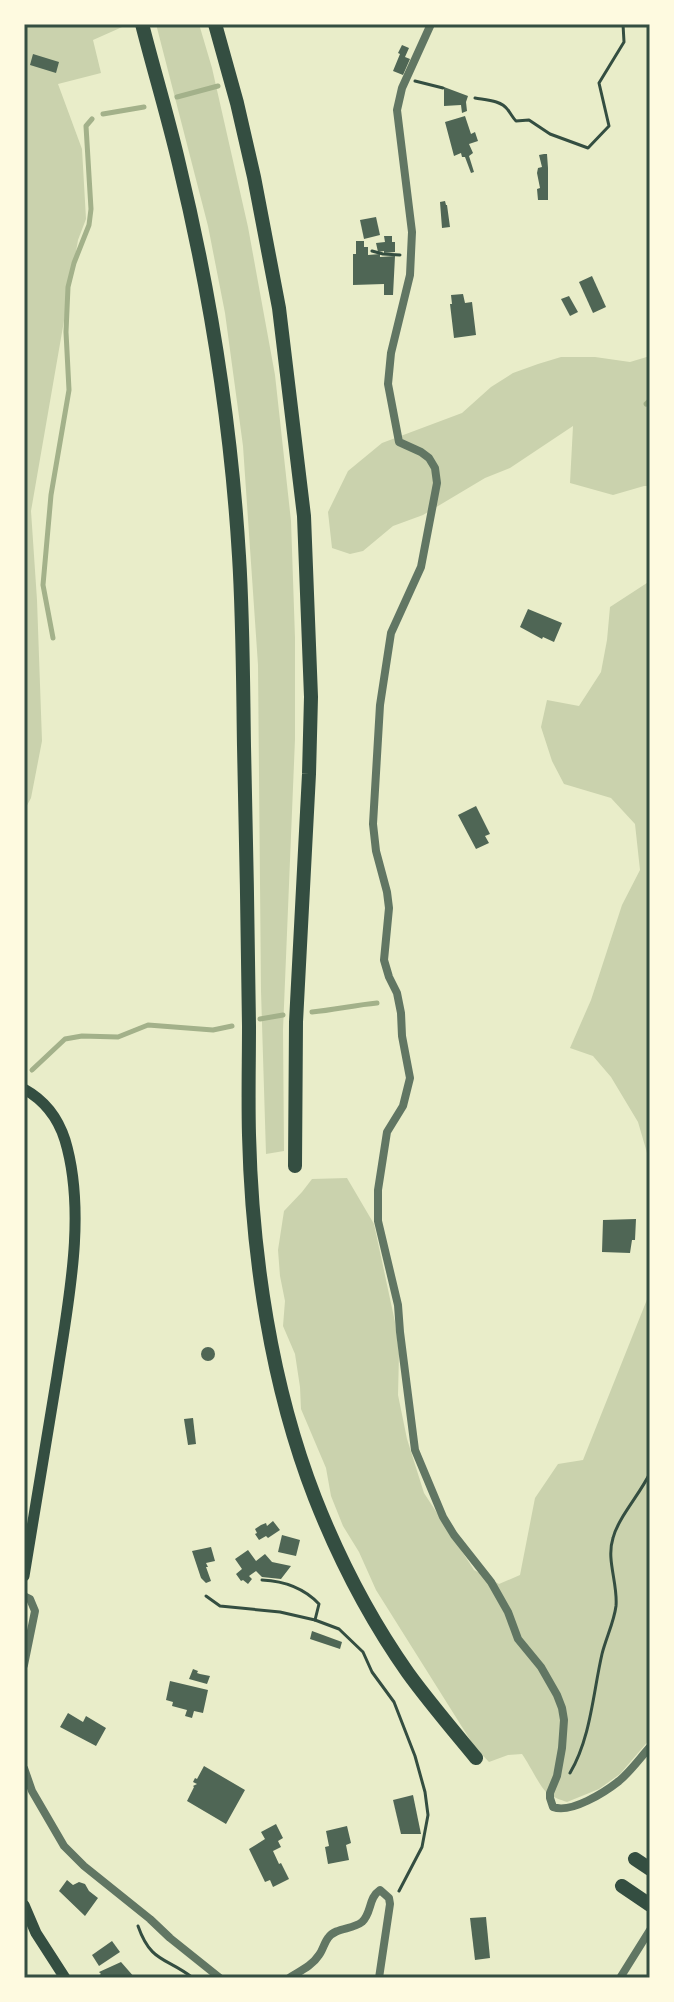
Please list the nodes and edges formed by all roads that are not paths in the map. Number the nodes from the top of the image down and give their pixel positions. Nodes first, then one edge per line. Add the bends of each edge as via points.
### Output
1 (142, 24) edge
2 (215, 24) edge
3 (431, 24) edge
4 (24, 1089) edge
5 (295, 1166) dead end
6 (24, 1576) edge
7 (24, 1596) edge
8 (24, 1665) edge
9 (650, 1747) edge
10 (476, 1758) dead end
11 (24, 1768) edge
12 (635, 1859) dead end
13 (650, 1869) edge
14 (622, 1886) dead end
15 (24, 1905) edge
16 (650, 1905) edge
17 (650, 1930) edge
18 (65, 1978) edge
19 (220, 1978) edge
20 (289, 1978) edge
21 (379, 1978) edge
22 (620, 1978) edge

1 - 10 highway via 198,247 233,480 243,678 249,1138 260,1263 277,1367 293,1434 342,1558 409,1675
2 - 5 highway via 254,177 279,308 304,516 311,697
3 - 9 street via 397,110 412,254 388,384 399,442 429,458 437,483 421,567 391,633 380,705 373,824 389,908 384,960 397,993 410,1078 403,1106 387,1132 378,1221 398,1305 415,1450 443,1517 491,1582 518,1639 541,1667 562,1708 562,1748 550,1793 553,1807 578,1805 617,1782
4 - 6 main road via 51,1110 65,1141 75,1243
7 - 8 street via 35,1611
11 - 19 street via 64,1846
12 - 13 highway
14 - 16 highway
15 - 18 main road
17 - 22 street
20 - 21 street via 312,1964 328,1937 359,1924 380,1890 390,1904

